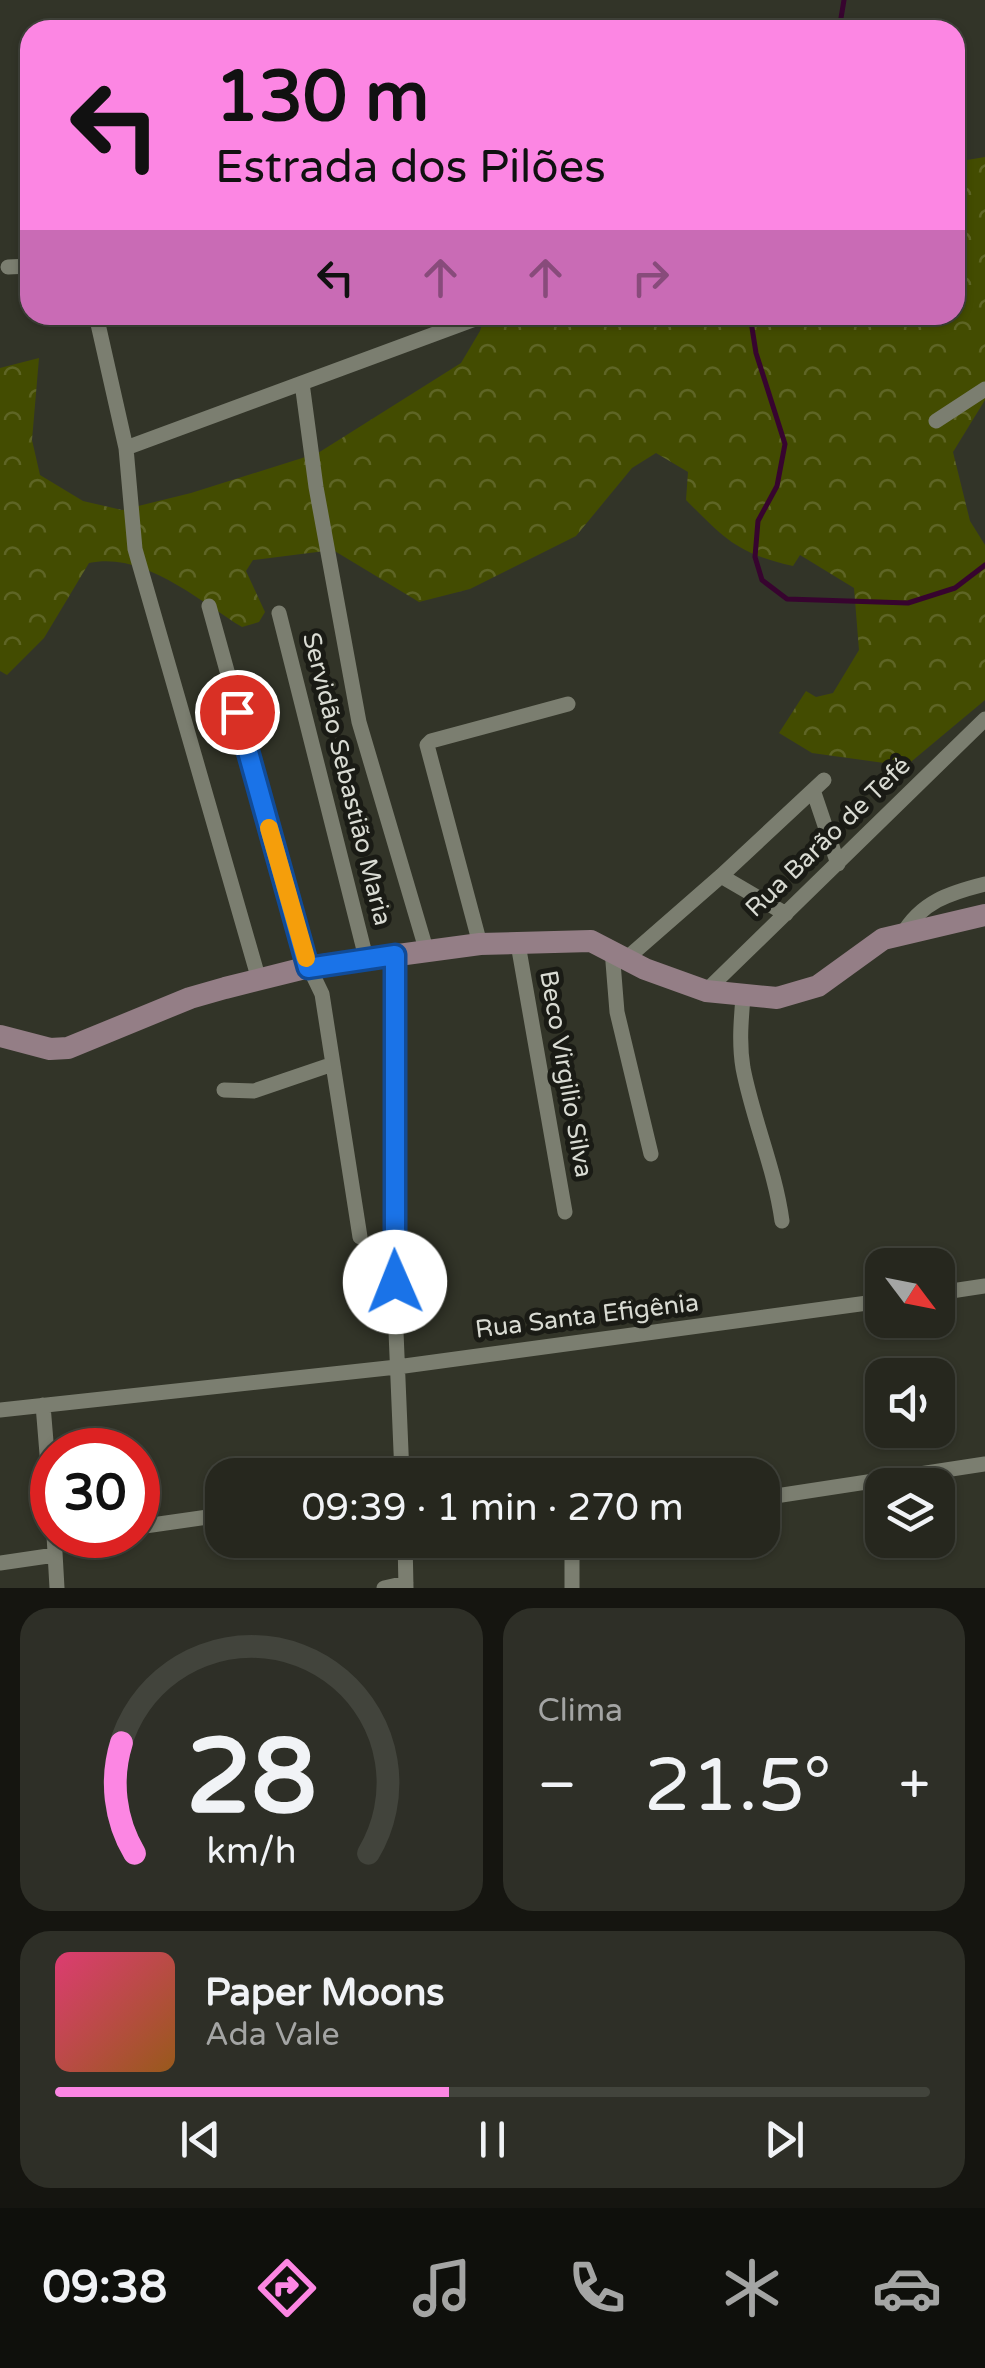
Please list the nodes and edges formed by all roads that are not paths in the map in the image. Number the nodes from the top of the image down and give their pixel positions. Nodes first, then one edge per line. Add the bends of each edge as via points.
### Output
1 (20, 266) edge
2 (8, 267) dead end
3 (98, 325) edge
4 (459, 325) edge
5 (302, 383) junction
6 (985, 389) edge
7 (936, 421) dead end
8 (126, 448) junction
9 (208, 606) dead end
10 (279, 613) dead end
11 (568, 704) dead end
12 (985, 720) edge
13 (838, 864) junction
14 (721, 876) junction
15 (985, 884) edge
16 (786, 914) junction
17 (985, 916) edge
18 (902, 935) junction
19 (480, 944) junction
20 (518, 944) junction
21 (426, 950) junction
22 (395, 955) junction
23 (619, 955) junction
24 (366, 958) junction
25 (308, 968) junction
26 (259, 980) junction
27 (706, 990) junction
28 (743, 997) junction
29 (0, 1036) edge
30 (333, 1064) junction
31 (224, 1090) dead end
32 (651, 1154) dead end
33 (565, 1212) dead end
34 (782, 1221) dead end
35 (360, 1237) dead end
36 (985, 1286) edge
37 (955, 1290) edge
38 (865, 1303) edge
39 (397, 1367) junction
40 (43, 1405) junction
41 (0, 1410) edge
42 (45, 1428) edge
43 (401, 1458) edge
44 (985, 1464) edge
45 (780, 1495) edge
46 (205, 1517) edge
47 (160, 1524) edge
48 (30, 1552) edge
49 (55, 1558) edge
50 (406, 1558) edge
51 (572, 1558) edge
52 (0, 1563) edge
53 (406, 1585) edge
54 (57, 1588) edge
55 (384, 1588) edge
56 (572, 1588) edge

1 - 2 street
3 - 8 street
4 - 5 street
5 - 8 street
5 - 21 street via 359,722
6 - 7 street
8 - 26 street via 135,549
9 - 25 street
10 - 24 street, Servidão Sebastião Maria
11 - 19 street via 431,741 426,750
12 - 13 street, Rua Barão de Tefé
13 - 14 street via 819,785
13 - 16 street, Rua Barão de Tefé
14 - 16 street
14 - 23 street
15 - 18 street via 927,905
16 - 27 street, Rua Barão de Tefé
17 - 18 street
18 - 28 street via 882,939 802,993
19 - 20 street
19 - 21 street
20 - 23 street via 581,940
20 - 33 street, Beco Virgilio Silva
21 - 22 street
22 - 24 street
22 - 39 street
23 - 27 street
23 - 32 street via 617,1012
24 - 25 street
25 - 26 street
25 - 30 street via 322,994
26 - 29 street via 190,998 68,1048
27 - 28 street
28 - 34 street via 744,1069
30 - 31 street via 254,1092
30 - 35 street
36 - 37 street
38 - 39 street, Rua Santa Efigênia
39 - 40 street, Rua Santa Efigênia
39 - 43 street
40 - 41 street, Rua Santa Efigênia
40 - 42 street
44 - 45 street
46 - 47 street
48 - 52 street
49 - 54 street
50 - 53 street
51 - 56 street
53 - 55 street

